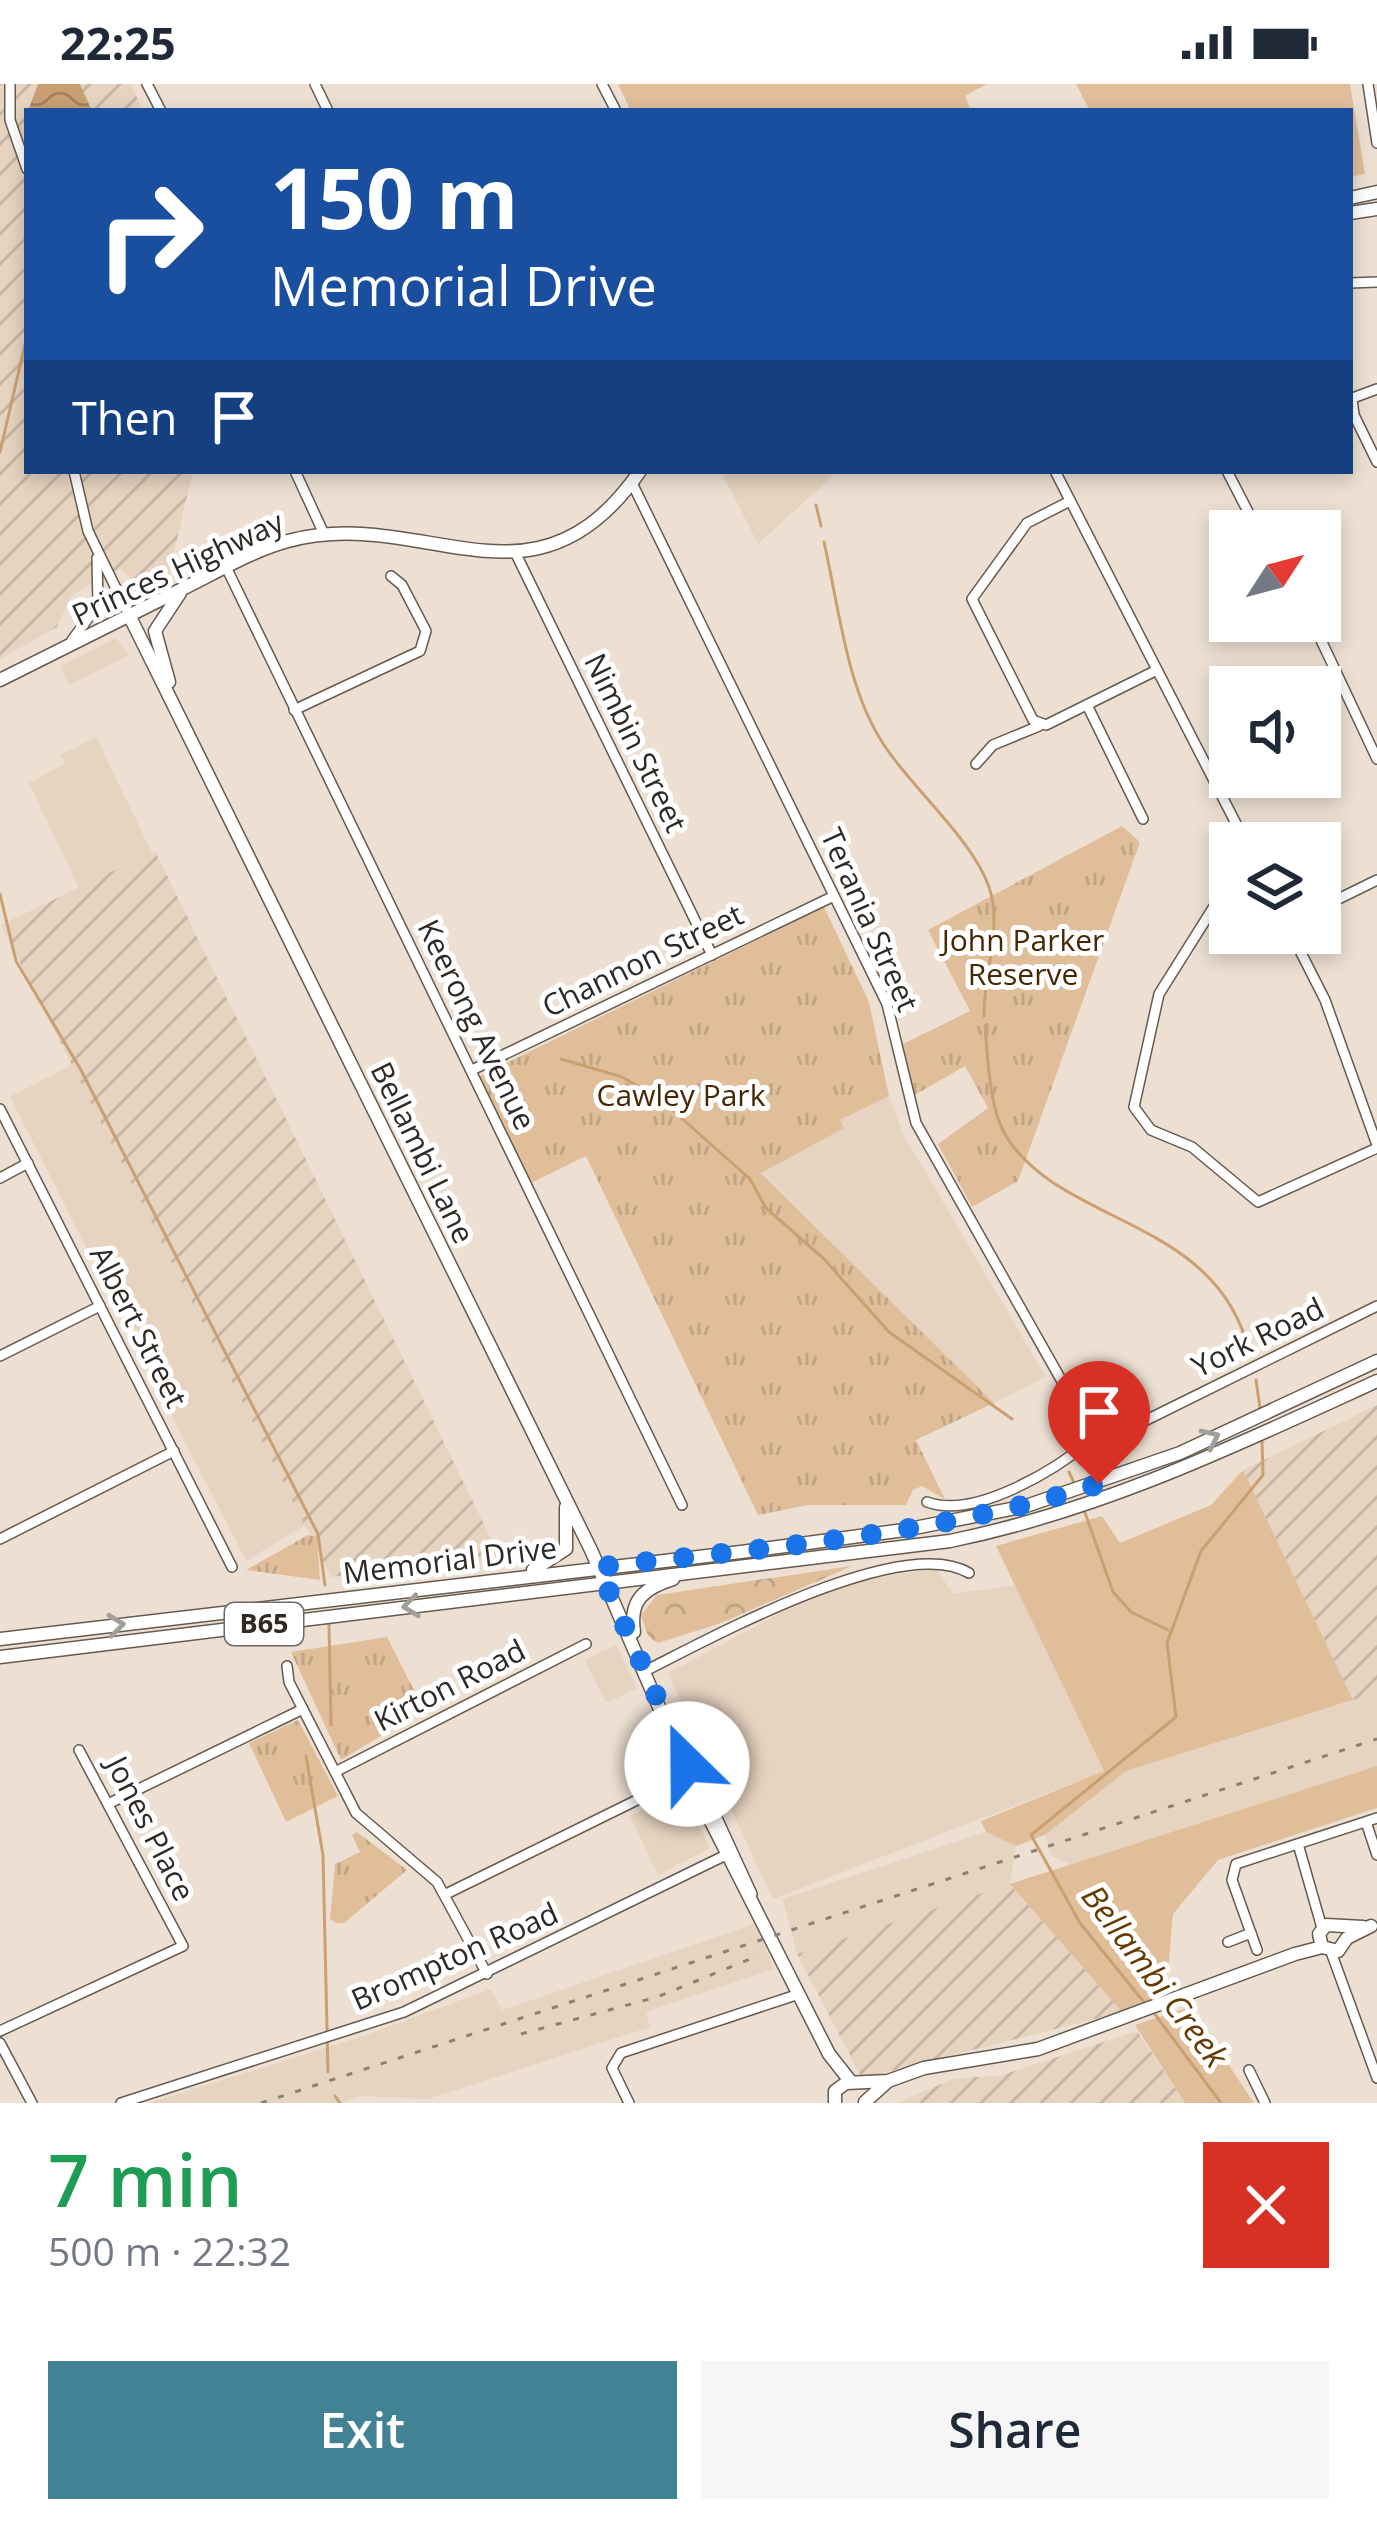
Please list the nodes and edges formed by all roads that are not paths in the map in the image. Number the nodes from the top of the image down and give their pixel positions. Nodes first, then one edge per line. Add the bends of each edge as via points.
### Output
1 (10, 84) edge
2 (1372, 92) edge
3 (1377, 143) edge
4 (24, 160) edge
5 (1353, 404) edge
6 (1377, 462) edge
7 (75, 474) edge
8 (297, 474) edge
9 (1056, 474) edge
10 (1229, 474) edge
11 (636, 477) edge
12 (1070, 501) junction
13 (1247, 510) edge
14 (325, 534) junction
15 (515, 552) junction
16 (97, 553) junction
17 (226, 567) junction
18 (391, 576) dead end
19 (185, 587) junction
20 (129, 615) junction
21 (1322, 642) edge
22 (67, 646) junction
23 (1156, 670) junction
24 (0, 680) edge
25 (1087, 705) junction
26 (294, 710) junction
27 (1039, 726) junction
28 (186, 731) junction
29 (1377, 759) edge
30 (976, 764) dead end
31 (1143, 818) dead end
32 (1235, 822) edge
33 (1377, 880) edge
34 (834, 896) junction
35 (1341, 898) edge
36 (1209, 914) edge
37 (1302, 954) edge
38 (712, 955) junction
39 (472, 1070) junction
40 (0, 1109) edge
41 (1377, 1146) edge
42 (28, 1163) junction
43 (0, 1178) edge
44 (100, 1306) junction
45 (1377, 1306) edge
46 (0, 1356) edge
47 (1377, 1361) edge
48 (1377, 1381) edge
49 (1094, 1438) junction
50 (174, 1451) junction
51 (564, 1497) junction
52 (927, 1502) dead end
53 (682, 1505) dead end
54 (0, 1539) edge
55 (232, 1567) dead end
56 (598, 1567) junction
57 (703, 1571) junction
58 (969, 1573) dead end
59 (510, 1578) junction
60 (605, 1582) junction
61 (0, 1640) edge
62 (586, 1644) dead end
63 (637, 1649) junction
64 (0, 1657) edge
65 (287, 1666) dead end
66 (647, 1670) junction
67 (303, 1709) junction
68 (666, 1715) junction
69 (79, 1750) dead end
70 (701, 1762) junction
71 (685, 1768) junction
72 (335, 1772) junction
73 (707, 1778) junction
74 (690, 1784) junction
75 (640, 1798) junction
76 (110, 1803) junction
77 (712, 1807) junction
78 (1371, 1820) edge
79 (722, 1838) junction
80 (1298, 1844) junction
81 (730, 1853) junction
82 (1377, 1855) edge
83 (446, 1894) junction
84 (755, 1904) junction
85 (1374, 1925) edge
86 (1251, 1933) junction
87 (1332, 1938) junction
88 (1228, 1942) dead end
89 (1257, 1950) dead end
90 (487, 1974) junction
91 (800, 1994) junction
92 (0, 2031) edge
93 (0, 2043) edge
94 (829, 2054) junction
95 (1250, 2070) dead end
96 (1377, 2078) edge
97 (888, 2081) junction
98 (855, 2084) junction
99 (833, 2099) edge
100 (32, 2103) edge
101 (121, 2103) edge
102 (629, 2103) edge
103 (865, 2103) edge
104 (1265, 2103) edge

1 - 4 street via 10,120
2 - 3 street
5 - 6 street
7 - 16 street
8 - 14 street
9 - 12 street
10 - 13 street
11 - 15 main road, Princes Highway via 572,537
11 - 34 street, Terania Street
12 - 23 street
12 - 27 street via 1027,523 972,599
14 - 15 main road, Princes Highway
14 - 17 main road, Princes Highway
15 - 38 street, Nimbin Street
16 - 20 street
16 - 22 street via 98,605
17 - 19 main road, Princes Highway
17 - 26 street, Keerong Avenue
18 - 26 street via 426,631 420,651
19 - 20 main road, Princes Highway
19 - 28 main road via 155,632
20 - 22 main road, Princes Highway
20 - 28 main road, Bellambi Lane
21 - 29 street
22 - 24 main road, Princes Highway
23 - 25 street
23 - 32 street
25 - 27 street
25 - 31 street
26 - 39 street, Keerong Avenue
27 - 30 street via 993,745
28 - 51 main road, Bellambi Lane
33 - 35 street
34 - 38 street, Channon Street
34 - 49 street, Terania Street via 887,1004 916,1123
36 - 41 street via 1159,994 1134,1107 1151,1130 1192,1147 1258,1202
37 - 41 street
38 - 39 street, Channon Street
39 - 53 street, Keerong Avenue
40 - 42 street, Albert Street
42 - 43 street
42 - 44 street, Albert Street
44 - 46 street
44 - 50 street, Albert Street
45 - 49 street, York Road via 1108,1439
56 -> 47 main road, Memorial Drive / B65 via 904,1530 1063,1495
48 - 57 main road, Memorial Drive / B65 via 1069,1512 913,1547
49 - 52 street, York Road via 974,1502
50 - 54 street
50 - 55 street, Albert Street
51 - 56 main road, Bellambi Lane
51 - 59 main road via 566,1549
56 - 59 main road, Memorial Drive / B65
56 - 60 main road, Bellambi Lane
57 - 60 main road, Memorial Drive / B65
57 - 63 main road via 642,1593 632,1616
58 - 66 street via 939,1562 864,1573
61 -> 59 main road, Memorial Drive / B65
60 - 63 main road, Bellambi Lane
60 -> 64 main road, Memorial Drive / B65
62 - 72 street, Kirton Road
63 - 66 main road, Bellambi Lane
65 - 67 street
66 - 68 main road, Bellambi Lane
67 - 72 street
67 - 76 street
68 - 70 main road
68 - 71 main road
69 - 76 street, Jones Place
70 - 71 main road
70 - 73 main road
71 - 74 main road
71 - 75 street
72 - 83 street via 368,1828
73 - 74 main road
73 - 77 main road
74 - 75 street
74 - 79 main road
75 - 83 street
76 - 92 street, Jones Place via 183,1946
77 - 79 main road
77 - 84 street
78 - 80 street
78 - 82 street
79 - 81 main road
80 - 86 street via 1242,1859 1233,1870
80 - 87 street
81 - 84 main road
81 - 90 street, Brompton Road
83 - 90 street
84 - 91 main road
85 - 87 main road
86 - 88 street
86 - 89 street
87 - 96 street
87 - 97 main road via 1038,2050
90 - 101 street, Brompton Road via 404,2012
91 - 94 main road
91 - 102 street via 625,2051 612,2065
93 - 100 street
94 - 98 main road
94 - 99 main road
95 - 104 street
97 - 98 main road
97 - 103 main road
98 - 99 main road
98 - 103 main road

